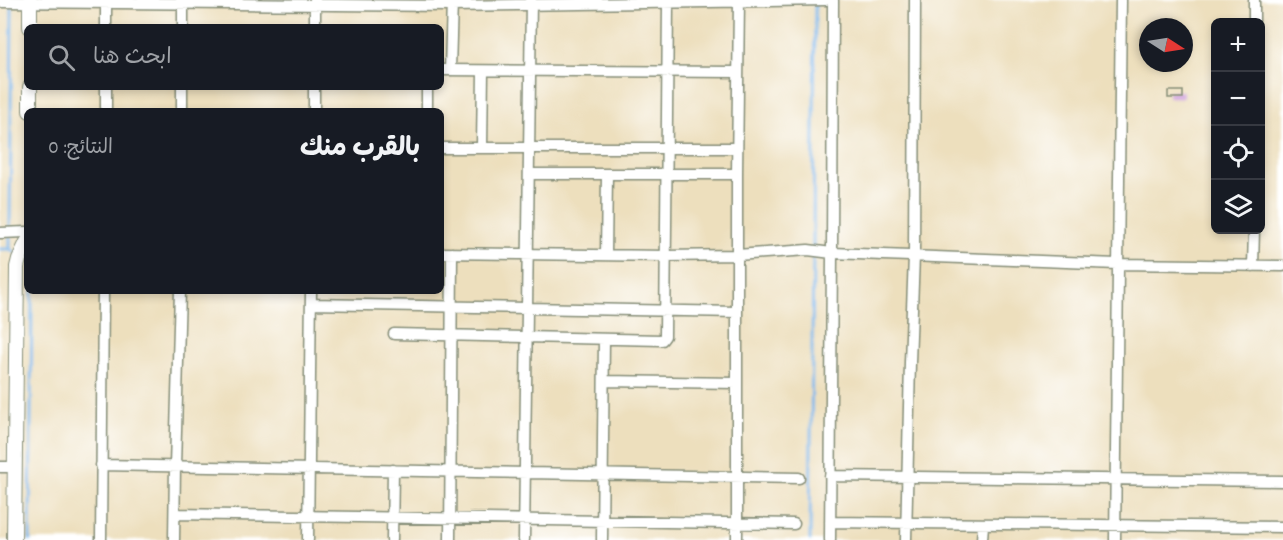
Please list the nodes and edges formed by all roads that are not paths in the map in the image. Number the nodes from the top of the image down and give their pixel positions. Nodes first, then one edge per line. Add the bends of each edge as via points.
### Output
1 (826, 0) edge
2 (833, 0) edge
3 (915, 0) edge
4 (1121, 0) edge
5 (1254, 0) edge
6 (739, 1) edge
7 (2, 2) edge
8 (28, 2) edge
9 (106, 2) edge
10 (183, 2) edge
11 (315, 3) edge
12 (452, 3) edge
13 (531, 3) edge
14 (668, 3) junction
15 (1254, 18) edge
16 (30, 24) edge
17 (106, 24) edge
18 (183, 24) edge
19 (315, 24) edge
20 (446, 70) edge
21 (483, 71) junction
22 (530, 71) junction
23 (668, 71) junction
24 (738, 72) junction
25 (30, 90) edge
26 (106, 90) edge
27 (182, 90) edge
28 (314, 90) edge
29 (427, 90) edge
30 (30, 108) edge
31 (106, 108) edge
32 (182, 108) edge
33 (314, 108) edge
34 (427, 108) edge
35 (444, 148) edge
36 (482, 148) junction
37 (529, 148) junction
38 (667, 148) junction
39 (738, 148) junction
40 (529, 174) junction
41 (607, 174) junction
42 (667, 174) junction
43 (737, 174) junction
44 (24, 232) edge
45 (0, 233) edge
46 (1254, 234) edge
47 (24, 249) edge
48 (447, 253) edge
49 (832, 253) junction
50 (528, 254) junction
51 (606, 255) junction
52 (737, 255) junction
53 (666, 256) junction
54 (914, 256) junction
55 (1117, 264) junction
56 (1253, 266) junction
57 (1283, 266) edge
58 (103, 294) edge
59 (180, 294) edge
60 (311, 294) edge
61 (311, 304) junction
62 (452, 307) junction
63 (527, 308) junction
64 (666, 311) junction
65 (737, 312) junction
66 (394, 334) dead end
67 (452, 335) junction
68 (527, 337) junction
69 (604, 339) junction
70 (604, 381) junction
71 (737, 383) junction
72 (101, 465) junction
73 (175, 466) junction
74 (0, 467) edge
75 (15, 467) junction
76 (309, 469) junction
77 (393, 470) junction
78 (451, 471) junction
79 (525, 473) junction
80 (603, 474) junction
81 (830, 476) junction
82 (737, 477) junction
83 (907, 477) junction
84 (799, 478) dead end
85 (1115, 480) junction
86 (1283, 482) edge
87 (175, 514) junction
88 (308, 516) junction
89 (392, 518) junction
90 (450, 518) junction
91 (524, 520) junction
92 (602, 521) junction
93 (830, 522) junction
94 (737, 523) junction
95 (906, 523) junction
96 (794, 524) dead end
97 (983, 524) junction
98 (1115, 525) junction
99 (1283, 527) edge
100 (14, 540) edge
101 (100, 540) edge
102 (174, 540) edge
103 (308, 540) edge
104 (392, 540) edge
105 (450, 540) edge
106 (524, 540) edge
107 (602, 540) edge
108 (736, 540) edge
109 (830, 540) edge
110 (906, 540) edge
111 (982, 540) edge
112 (1115, 540) edge

1 - 6 street
2 - 49 street
3 - 54 street
4 - 55 street
5 - 15 street
6 - 14 street
6 - 24 street
7 - 8 street
8 - 9 street
8 - 16 street
9 - 10 street
9 - 17 street
10 - 11 street
10 - 18 street
11 - 12 street
11 - 19 street
12 - 13 street
12 - 20 street
13 - 14 street
13 - 22 street
14 - 23 street
20 - 21 street
21 - 22 street
21 - 36 street
22 - 23 street
22 - 37 street
23 - 24 street
23 - 38 street
24 - 39 street
25 - 30 street
26 - 31 street
27 - 32 street
28 - 33 street
29 - 34 street
35 - 36 street
36 - 37 street
37 - 38 street
37 - 40 street
38 - 39 street
38 - 42 street
39 - 43 street
40 - 41 street
40 - 50 street
41 - 42 street
41 - 51 street
42 - 43 street
42 - 53 street
43 - 52 street
44 - 45 street
46 - 56 street
47 - 75 street via 17,267
48 - 50 street
48 - 62 street
49 - 52 street via 808,250
49 - 54 street
49 - 81 street
50 - 51 street
50 - 63 street
51 - 53 street
52 - 53 street
52 - 65 street
53 - 64 street
54 - 55 street
54 - 83 street
55 - 56 street
55 - 85 street
56 - 57 street
58 - 72 street
59 - 73 street
60 - 61 street
61 - 62 street
61 - 76 street
62 - 63 street
62 - 67 street
63 - 64 street
63 - 68 street
64 - 65 street
64 - 69 street via 662,340
65 - 71 street
66 - 67 street
67 - 68 street
67 - 78 street
68 - 69 street
68 - 79 street
69 - 70 street
70 - 71 street
70 - 80 street
71 - 82 street
72 - 73 street
72 - 101 street
73 - 76 street
73 - 87 street
74 - 75 street
75 - 100 street
76 - 77 street
76 - 88 street
77 - 78 street
77 - 89 street
78 - 79 street
78 - 90 street
79 - 80 street
79 - 91 street
80 - 82 street
80 - 92 street
81 - 83 street
81 - 93 street
82 - 84 street
82 - 94 street
83 - 85 street
83 - 95 street
85 - 86 street
85 - 98 street
87 - 88 street
87 - 102 street
88 - 89 street
88 - 103 street
89 - 90 street
89 - 104 street
90 - 91 street
90 - 105 street
91 - 92 street
91 - 106 street
92 - 94 street
92 - 107 street
93 - 95 street
93 - 109 street
94 - 96 street
94 - 108 street
95 - 97 street
95 - 110 street
97 - 98 street
97 - 111 street
98 - 99 street
98 - 112 street

